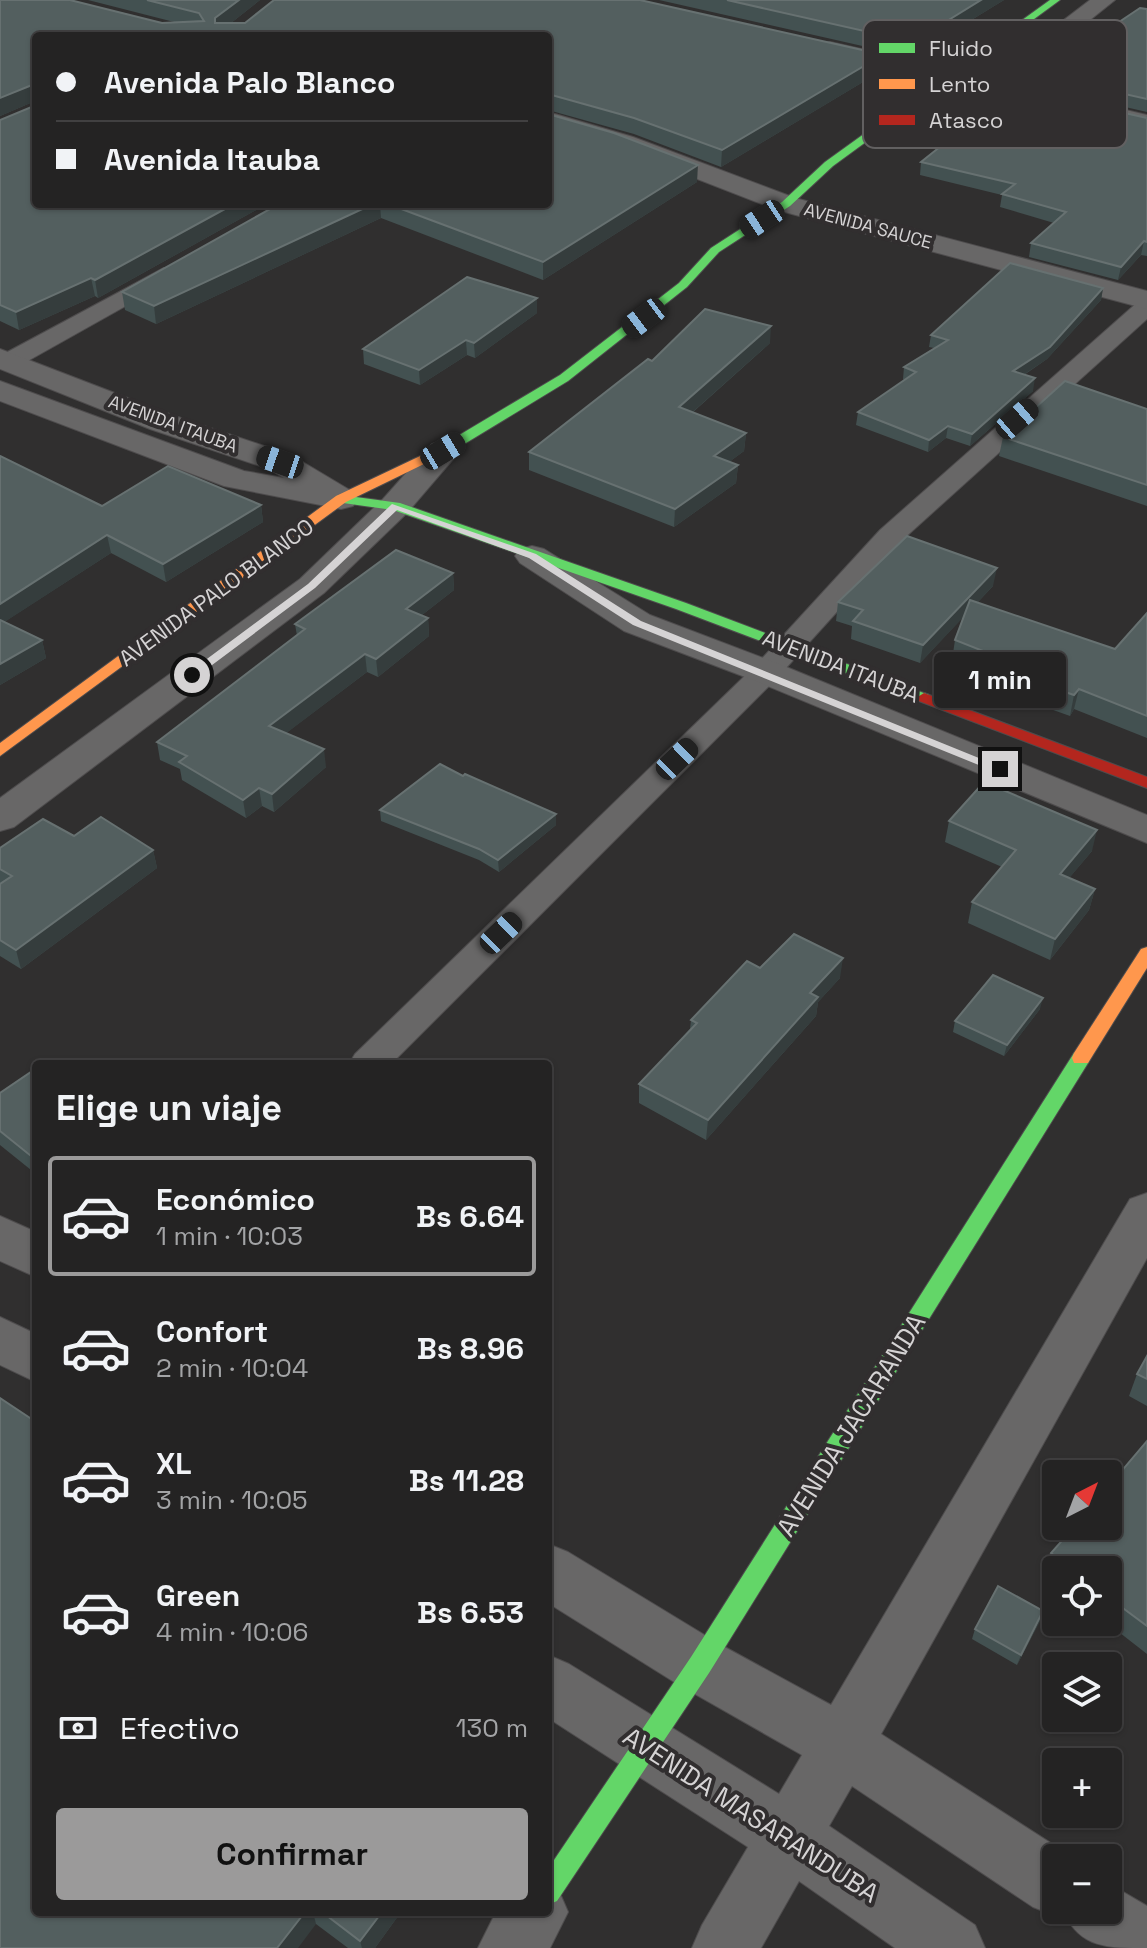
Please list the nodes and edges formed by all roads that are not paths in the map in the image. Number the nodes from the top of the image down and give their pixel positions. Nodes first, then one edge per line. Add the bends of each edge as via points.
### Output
1 (1056, 0) edge
2 (1098, 1) edge
3 (1131, 9) dead end
4 (1027, 20) edge
5 (1075, 20) edge
6 (812, 45) edge
7 (863, 57) edge
8 (1127, 117) edge
9 (552, 120) edge
10 (1147, 122) edge
11 (863, 139) edge
12 (795, 196) junction
13 (181, 265) edge
14 (1147, 278) edge
15 (1147, 303) edge
16 (2, 369) edge
17 (443, 451) junction
18 (341, 499) junction
19 (395, 506) junction
20 (532, 556) joint
21 (778, 659) junction
22 (0, 751) edge
23 (1147, 783) edge
24 (0, 818) edge
25 (1147, 830) edge
26 (1147, 953) edge
27 (372, 1060) edge
28 (1147, 1213) edge
29 (0, 1236) edge
30 (32, 1255) edge
31 (0, 1339) edge
32 (32, 1358) edge
33 (552, 1573) edge
34 (700, 1665) junction
35 (552, 1687) edge
36 (841, 1743) junction
37 (646, 1746) junction
38 (791, 1838) junction
39 (1042, 1875) edge
40 (552, 1886) edge
41 (532, 1916) edge
42 (1116, 1924) edge
43 (1147, 1944) edge
44 (511, 1948) edge
45 (725, 1948) edge
46 (952, 1948) edge

1 - 4 street, AVENIDA PALO BLANCO
2 - 3 street
2 - 5 street
6 - 7 street
8 - 10 street
9 - 12 street via 754,192
11 - 12 street, AVENIDA PALO BLANCO
12 - 14 street
12 - 15 street, AVENIDA SAUCE
12 - 17 street, AVENIDA PALO BLANCO via 715,250 683,285 564,378
13 - 16 lane
15 - 21 lane via 890,536
16 - 18 street, AVENIDA ITAUBA via 236,479
17 - 18 street, AVENIDA PALO BLANCO
17 - 19 street, AVENIDA PALO BLANCO
18 - 19 street, AVENIDA ITAUBA
18 - 22 street, AVENIDA PALO BLANCO
19 - 20 street, AVENIDA ITAUBA
19 - 24 street, AVENIDA PALO BLANCO via 312,586
20 - 21 street, AVENIDA ITAUBA via 637,623
21 - 23 street, AVENIDA ITAUBA
21 - 25 street, AVENIDA ITAUBA
21 - 27 lane
26 - 34 street, AVENIDA JACARANDA
28 - 36 street
29 - 30 street
31 - 32 street
33 - 34 street
34 - 36 street
34 - 37 street, AVENIDA JACARANDA
35 - 37 street, AVENIDA MASARANDUBA
36 - 38 street
36 - 39 street
37 - 38 street, AVENIDA MASARANDUBA
37 - 40 street, AVENIDA JACARANDA
38 - 45 street
38 - 46 street, AVENIDA MASARANDUBA
41 - 44 street
42 - 43 street

